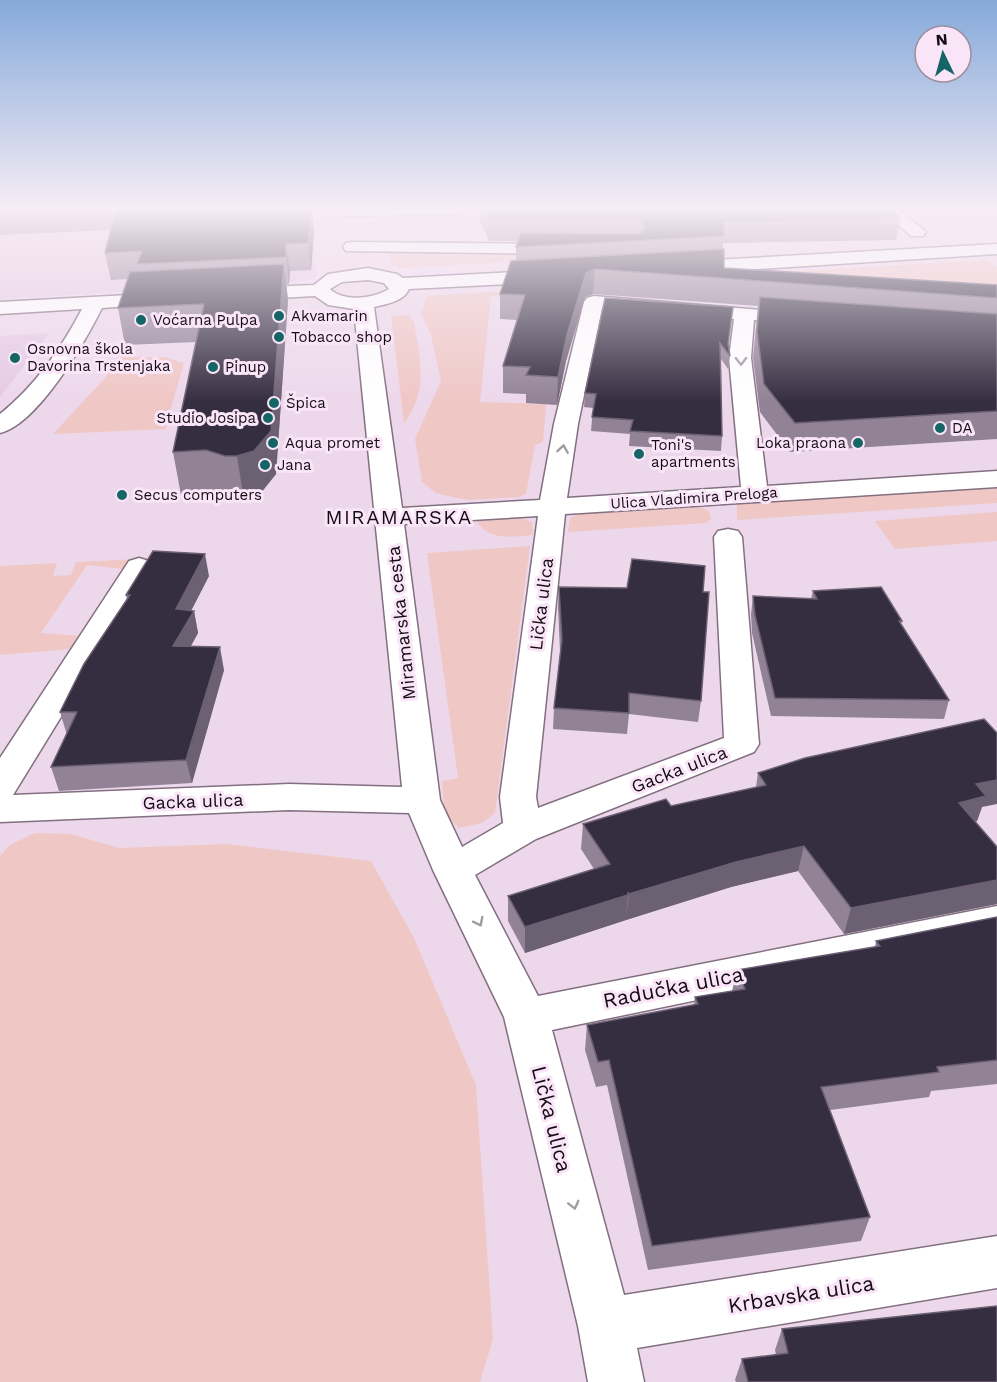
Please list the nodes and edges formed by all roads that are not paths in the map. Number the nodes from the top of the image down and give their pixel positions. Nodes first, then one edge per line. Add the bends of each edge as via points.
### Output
1 (355, 274) joint
2 (572, 274) edge
3 (399, 284) junction
4 (320, 290) junction
5 (219, 296) edge
6 (185, 298) edge
7 (95, 303) junction
8 (363, 303) junction
9 (0, 308) edge
10 (745, 314) junction
11 (825, 320) edge
12 (0, 426) edge
13 (997, 479) edge
14 (755, 494) junction
15 (554, 507) junction
16 (390, 517) junction
17 (728, 537) dead end
18 (139, 567) dead end
19 (0, 787) edge
20 (422, 800) junction
21 (0, 809) edge
22 (523, 829) junction
23 (453, 870) junction
24 (997, 922) edge
25 (526, 1017) junction
26 (997, 1262) edge
27 (604, 1326) junction
28 (616, 1382) edge

1 - 3 street via 380,275
1 - 4 street via 326,282
2 - 3 street
3 - 8 street via 394,295
4 - 5 street
4 - 8 street via 336,301
6 - 7 street
7 - 9 street
7 - 12 street via 61,364 42,388
8 - 16 street, Miramarska cesta
10 - 11 street
10 -> 14 street via 740,358
15 -> 10 street, Lička ulica via 576,367 594,302
13 - 14 street, Ulica Vladimira Preloga
14 - 15 street, Ulica Vladimira Preloga
15 - 16 street, Ulica Vladimira Preloga
15 - 22 street, Lička ulica via 518,796
16 - 20 street, Miramarska cesta
17 - 22 street, Gacka ulica via 742,744
18 - 19 street
20 - 21 street, Gacka ulica via 289,797
20 - 23 street, Lička ulica
22 - 23 street
23 -> 25 street, Lička ulica
24 - 25 street, Radučka ulica
25 -> 27 street, Lička ulica
26 - 27 street, Krbavska ulica
27 - 28 street, Lička ulica

